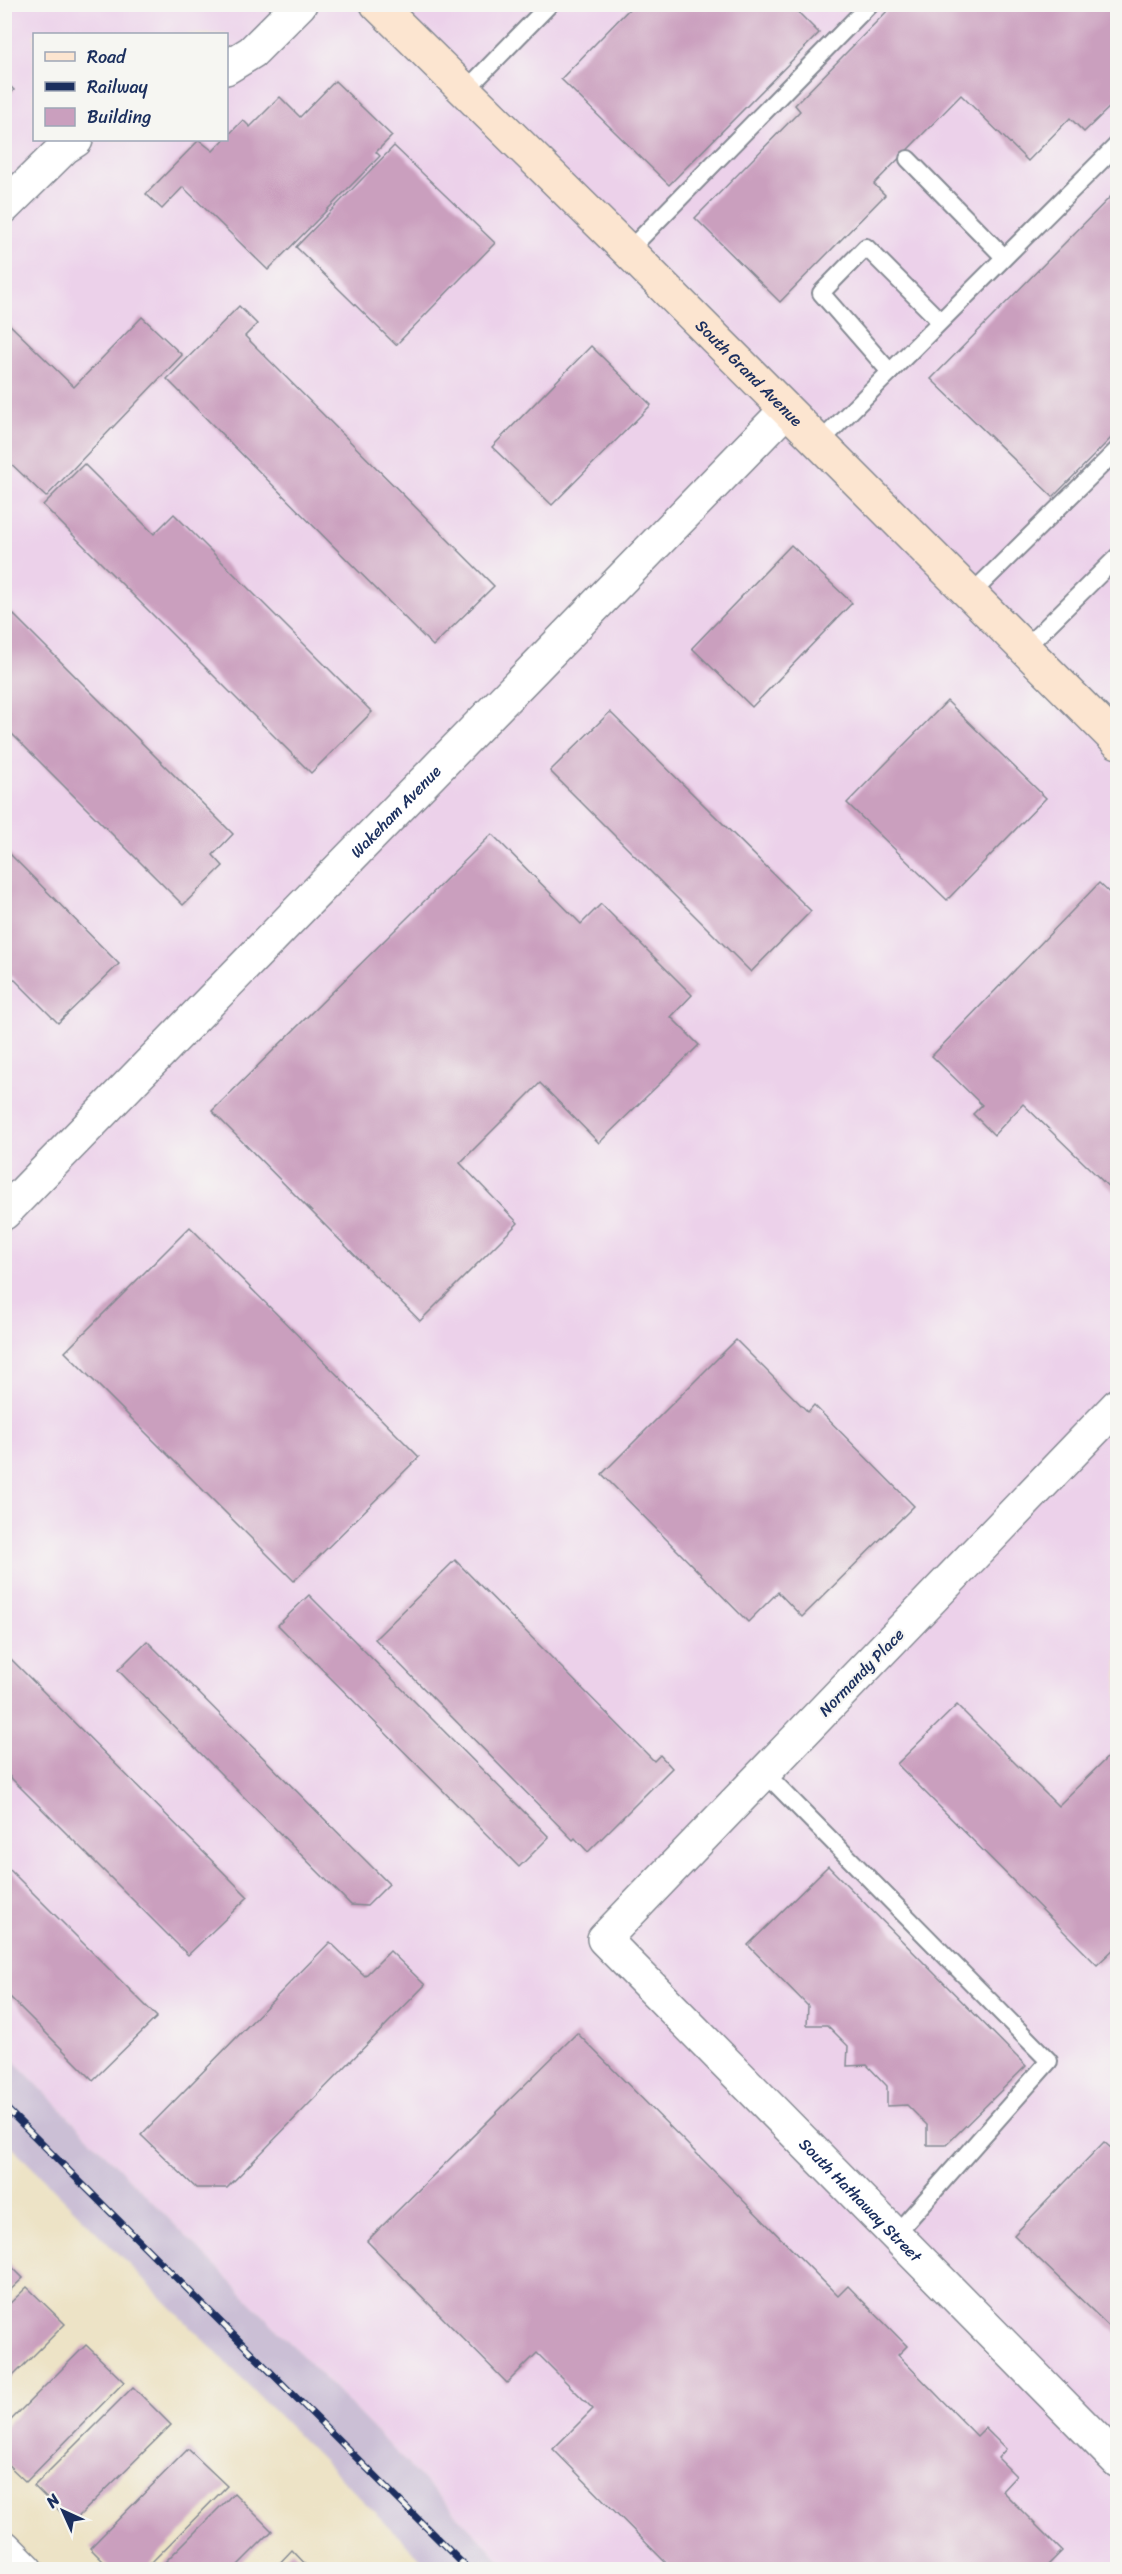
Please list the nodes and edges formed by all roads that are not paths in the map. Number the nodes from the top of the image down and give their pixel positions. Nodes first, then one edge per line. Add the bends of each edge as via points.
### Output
1 (300, 4) edge
2 (377, 4) edge
3 (550, 4) edge
4 (870, 4) edge
5 (228, 67) edge
6 (466, 90) junction
7 (74, 141) edge
8 (1118, 144) edge
9 (908, 159) dead end
10 (4, 207) edge
11 (628, 251) junction
12 (1004, 257) junction
13 (940, 321) junction
14 (890, 372) junction
15 (786, 410) junction
16 (820, 442) junction
17 (1118, 449) edge
18 (1118, 556) edge
19 (971, 594) junction
20 (1025, 648) junction
21 (1118, 742) edge
22 (4, 1213) edge
23 (1118, 1405) edge
24 (764, 1772) junction
25 (604, 1939) joint
26 (895, 2235) junction
27 (1118, 2461) edge
28 (4, 2547) edge
29 (27, 2570) edge

1 - 5 street via 252,52
2 - 6 main road, South Grand Avenue
3 - 6 lane
4 - 11 lane
6 - 11 main road, South Grand Avenue
7 - 10 street
8 - 12 lane
9 - 12 lane
11 - 15 main road, South Grand Avenue
12 - 13 lane
13 - 14 lane
13 - 14 lane via 866,247 821,293
14 - 16 lane
15 - 16 main road, South Grand Avenue
15 - 22 street, Wakeham Avenue
16 - 19 main road, South Grand Avenue
17 - 19 lane
18 - 20 lane
19 - 20 main road, South Grand Avenue
20 - 21 main road, South Grand Avenue
23 - 24 street, Normandy Place
24 - 25 street, Normandy Place
24 - 26 lane via 1049,2061
25 - 26 street, South Hathaway Street
26 - 27 street, South Hathaway Street
28 - 29 street

